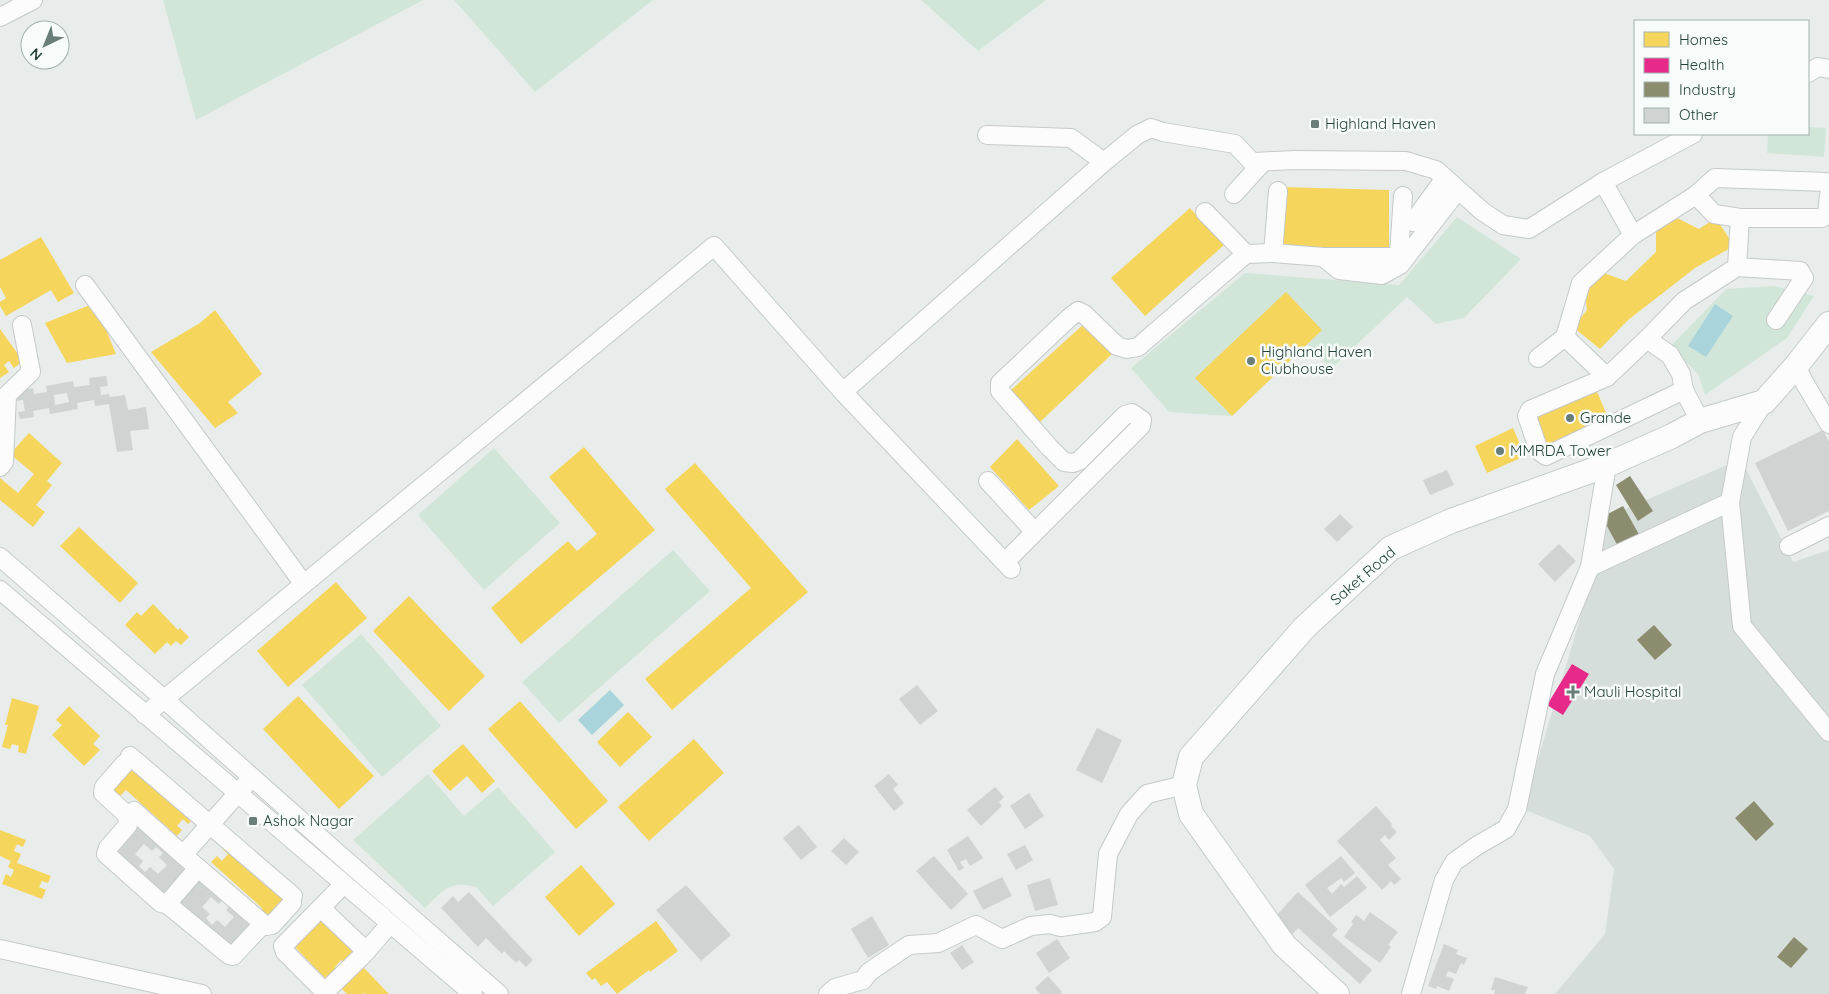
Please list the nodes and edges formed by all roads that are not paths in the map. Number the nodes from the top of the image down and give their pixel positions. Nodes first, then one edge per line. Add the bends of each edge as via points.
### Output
1 (33, 0) edge
2 (0, 17) edge
3 (1829, 69) edge
4 (1809, 72) edge
5 (987, 135) dead end
6 (1691, 135) edge
7 (1104, 162) junction
8 (1263, 162) junction
9 (1445, 178) junction
10 (1603, 182) junction
11 (1829, 185) edge
12 (1458, 190) junction
13 (1278, 191) dead end
14 (1234, 194) dead end
15 (1829, 194) edge
16 (1696, 195) junction
17 (1403, 196) dead end
18 (1205, 212) dead end
19 (1740, 218) junction
20 (1413, 222) dead end
21 (1633, 235) junction
22 (1273, 253) junction
23 (1246, 254) junction
24 (1323, 257) junction
25 (1737, 267) junction
26 (85, 285) dead end
27 (1776, 320) dead end
28 (1829, 324) edge
29 (22, 325) dead end
30 (1565, 337) junction
31 (1647, 339) junction
32 (1538, 358) dead end
33 (1796, 366) junction
34 (1607, 377) junction
35 (1684, 390) junction
36 (843, 392) junction
37 (1764, 402) junction
38 (1700, 421) junction
39 (1829, 424) edge
40 (1607, 465) junction
41 (0, 467) edge
42 (988, 481) dead end
43 (1730, 502) junction
44 (1829, 526) edge
45 (1034, 531) junction
46 (1789, 546) dead end
47 (0, 557) edge
48 (1590, 567) junction
49 (303, 583) junction
50 (0, 590) edge
51 (164, 699) junction
52 (145, 715) junction
53 (1829, 732) edge
54 (252, 777) junction
55 (1184, 786) junction
56 (237, 793) junction
57 (127, 815) junction
58 (210, 824) junction
59 (334, 850) junction
60 (183, 855) junction
61 (323, 866) junction
62 (198, 868) junction
63 (344, 884) junction
64 (167, 904) junction
65 (321, 908) junction
66 (263, 924) junction
67 (390, 924) junction
68 (0, 949) edge
69 (366, 951) junction
70 (202, 994) edge
71 (473, 994) edge
72 (500, 994) edge
73 (828, 994) edge
74 (1337, 994) edge
75 (1411, 994) edge

1 - 2 street
3 - 4 street via 1818,67
5 - 7 street via 1071,138
6 - 10 street
7 - 8 street via 1137,135 1151,128 1235,144 1251,161
7 - 36 street
8 - 9 street via 1406,161 1436,170
8 - 14 street
9 - 12 street
9 - 20 street
10 - 12 street via 1529,229 1503,225
10 - 21 street
11 - 16 street via 1826,182 1715,178
12 - 24 street via 1400,265 1382,274 1339,270
13 - 22 street
15 - 19 street via 1827,215 1822,218
16 - 19 street via 1714,214
16 - 21 street
17 - 24 street via 1399,253 1394,257
18 - 23 street
19 - 25 street
21 - 30 street via 1581,283
22 - 23 street
22 - 24 street
23 - 45 street via 1138,347 1127,349 1117,346 1078,311 1000,383 1000,392 1064,462 1079,461 1126,415 1132,413 1142,420 1141,426
25 - 27 street via 1800,271 1804,278
25 - 31 street via 1684,301
26 - 49 street
28 - 33 main road
29 - 41 street via 31,372 7,395 4,462
30 - 32 street
30 - 34 street
31 - 34 street
31 - 35 street via 1670,355 1681,374
33 - 37 main road
33 - 39 street
34 - 35 street via 1530,410 1528,416 1539,451 1546,456
35 - 38 street
36 - 45 street via 1008,565
36 - 49 street via 714,246
37 - 38 main road, Saket Road
37 - 43 street via 1742,437
38 - 40 main road, Saket Road
40 - 48 street
40 - 55 main road, Saket Road via 1451,521 1391,548 1304,627 1191,757
42 - 45 street
43 - 48 street
43 - 53 street via 1742,626
44 - 46 street
47 - 51 street
48 - 75 street via 1545,674 1517,809 1506,829 1454,862 1444,880
49 - 51 street
50 - 52 street
51 - 52 street
51 - 54 street
52 - 56 street
54 - 56 street
54 - 59 street
55 - 73 street via 1147,794 1129,814 1108,854 1102,917 1095,922 1061,927 1050,924 1031,926 1002,938 976,925 938,943 909,945 869,972 863,980 835,988
55 - 74 main road, Saket Road via 1191,814 1284,945
56 - 58 street
56 - 61 street
57 - 58 street via 103,793 104,787 128,760
57 - 60 street via 134,811
57 - 64 street via 128,824 106,854 161,903
58 - 60 street
58 - 66 street via 292,899 272,926
59 - 61 street
59 - 72 street
60 - 62 street
61 - 63 street
62 - 64 street
62 - 66 street
63 - 65 street
63 - 67 street
64 - 66 street via 233,956
65 - 69 street
65 - 69 street via 283,946 285,952 322,989 329,988
67 - 69 street
67 - 71 street
68 - 70 street

